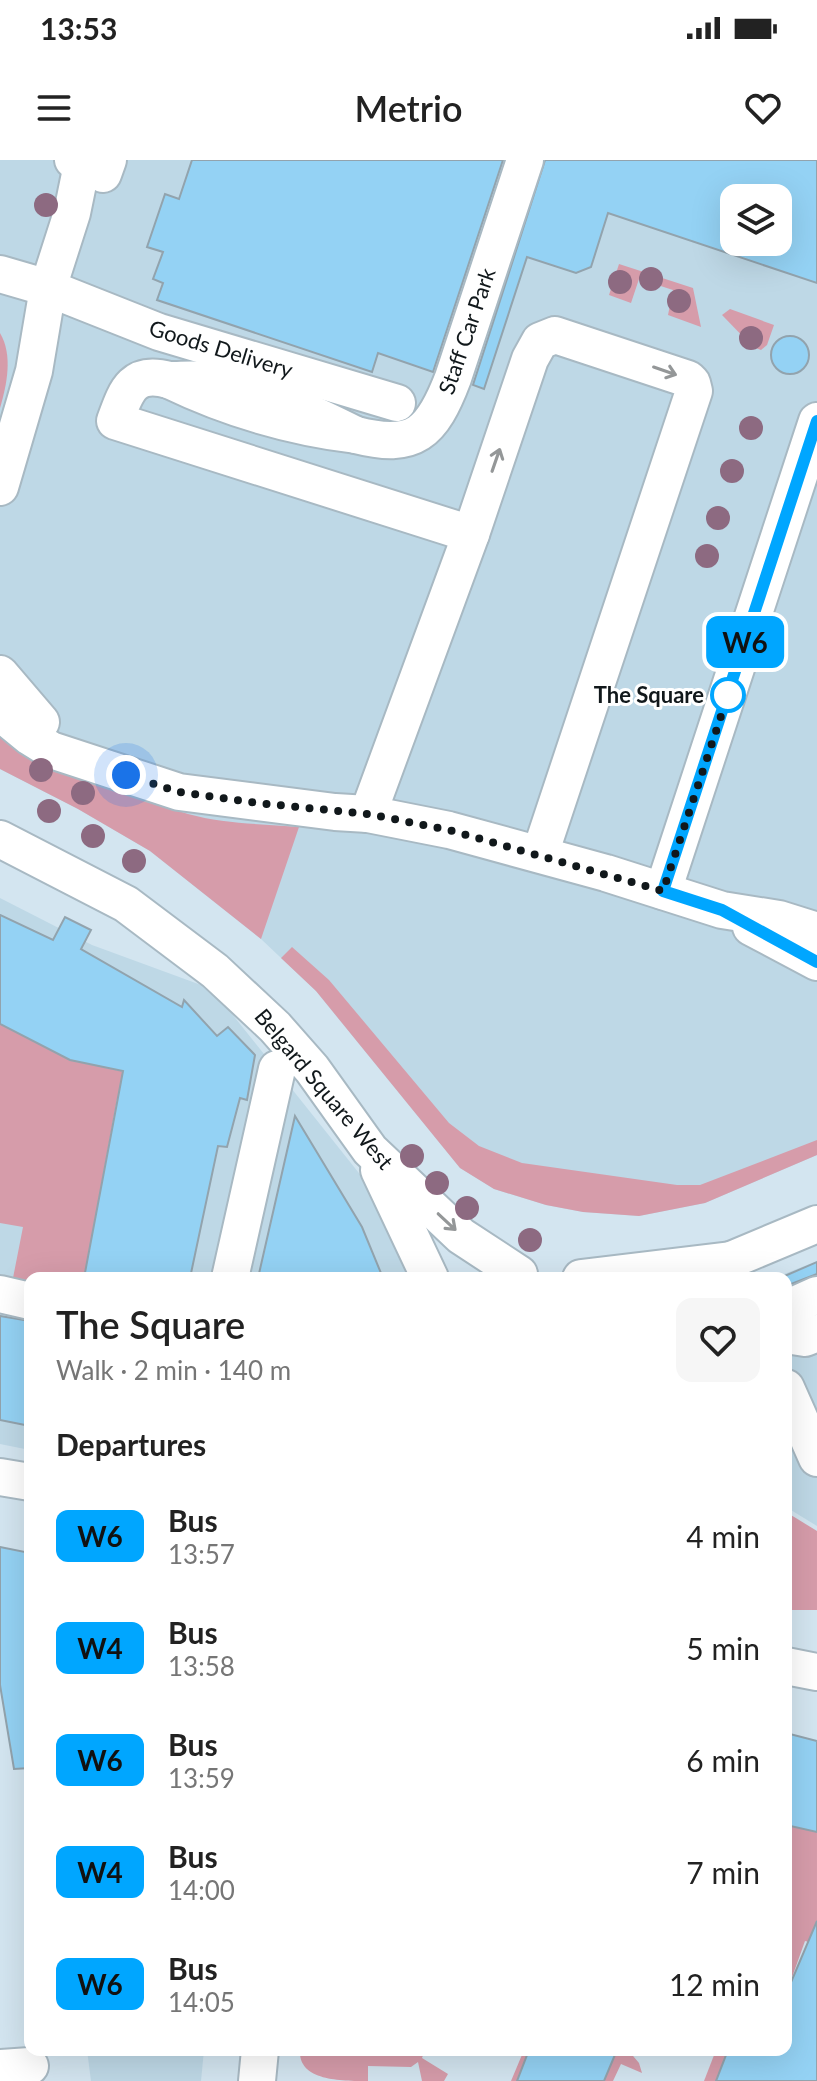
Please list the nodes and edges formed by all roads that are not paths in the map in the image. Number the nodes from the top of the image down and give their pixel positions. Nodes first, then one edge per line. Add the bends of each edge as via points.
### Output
1 (525, 160) edge
2 (88, 163) edge
3 (0, 274) edge
4 (48, 288) junction
5 (397, 403) dead end
6 (817, 421) edge
7 (0, 487) edge
8 (471, 534) junction
9 (0, 674) edge
10 (0, 708) edge
11 (100, 766) junction
12 (368, 814) junction
13 (0, 839) edge
14 (540, 854) junction
15 (663, 891) junction
16 (817, 906) edge
17 (750, 918) junction
18 (817, 931) edge
19 (817, 947) edge
20 (817, 962) edge
21 (277, 1069) dead end
22 (370, 1150) junction
23 (817, 1224) edge
24 (734, 1269) edge
25 (231, 1272) edge
26 (427, 1272) edge
27 (506, 1272) edge
28 (683, 1272) edge
29 (0, 1294) edge
30 (817, 1295) edge
31 (24, 1300) edge
32 (792, 1306) edge
33 (817, 1333) edge
34 (792, 1336) edge
35 (792, 1402) edge
36 (792, 1458) edge
37 (817, 1458) edge
38 (0, 1477) edge
39 (817, 1480) edge
40 (24, 1481) edge
41 (792, 1667) edge
42 (817, 1672) edge
43 (259, 2056) edge
44 (257, 2081) edge

1 - 8 street, Staff Car Park via 453,378 438,411 419,433 392,442 310,430 151,376 133,383 115,421
2 - 4 street
3 - 4 street, Goods Delivery
4 - 5 street, Goods Delivery via 159,332
4 - 7 street via 34,371
6 - 15 street
8 - 12 street
8 -> 14 street via 530,359 546,336 572,339 692,383 679,440
9 - 11 street via 42,724
10 - 11 street via 51,750
11 - 12 street via 179,792
12 - 14 street
13 - 22 street, Belgard Square West via 126,904 215,971 312,1069
14 - 15 street
15 - 17 street
16 - 17 street
17 - 18 street
17 - 19 street
17 - 20 street
21 - 25 street
22 - 26 street
22 -> 27 street, Belgard Square West
23 - 24 street
24 - 28 street
29 - 31 street
30 - 32 street
33 - 34 street
35 - 37 street
36 - 39 street
38 - 40 street
41 - 42 street
43 - 44 street

